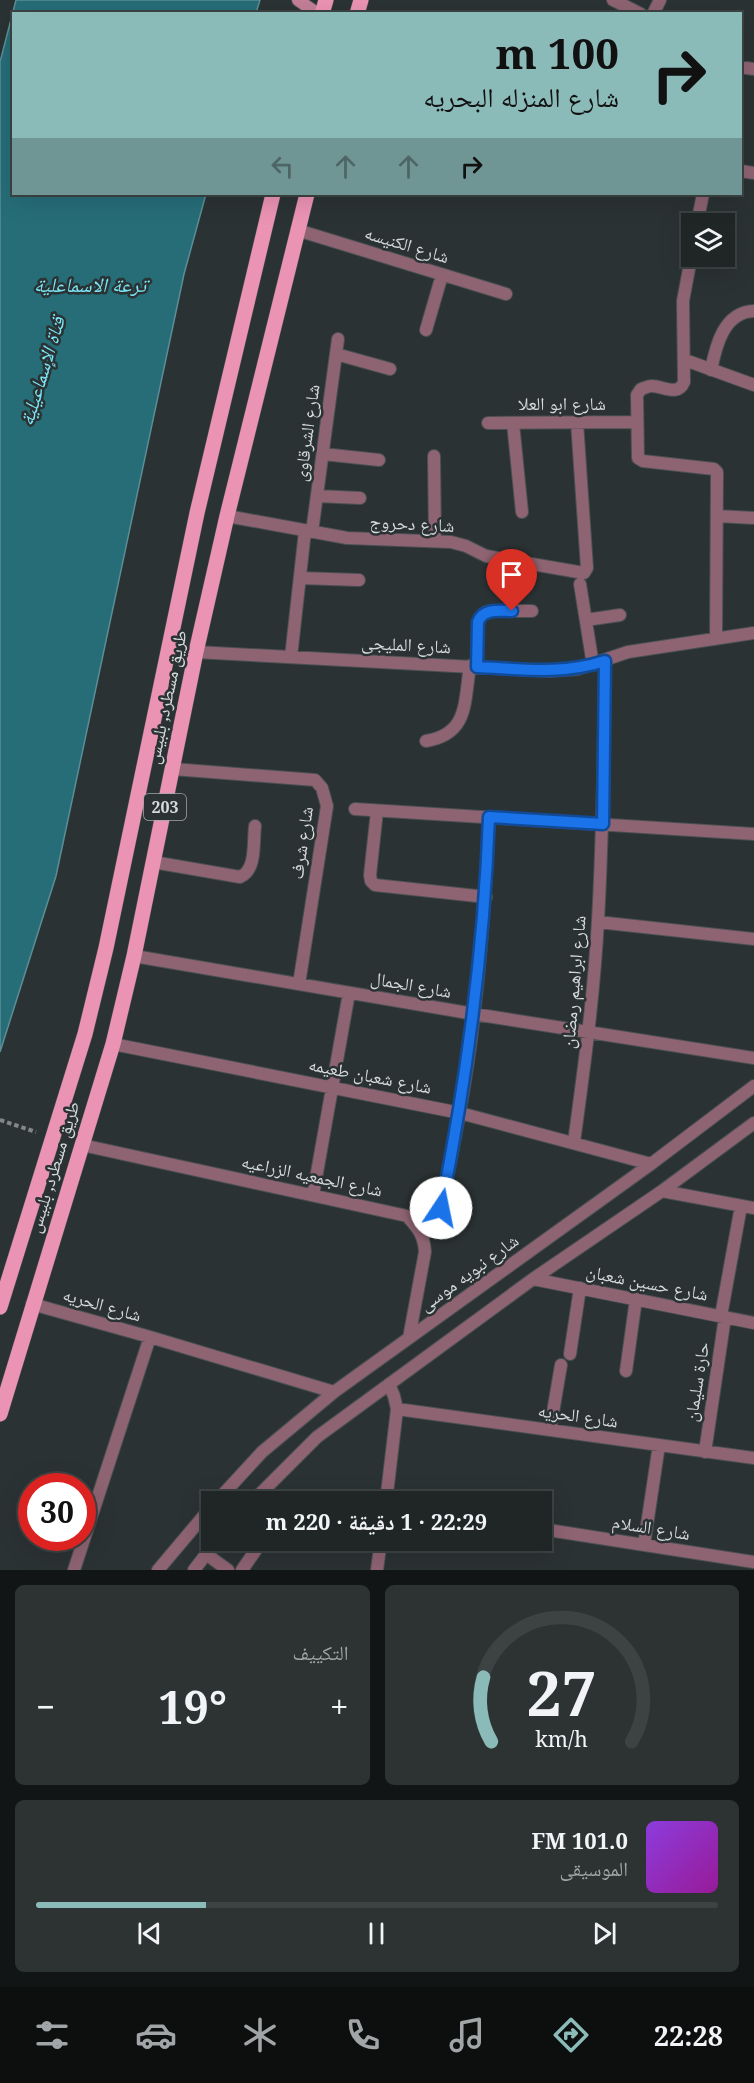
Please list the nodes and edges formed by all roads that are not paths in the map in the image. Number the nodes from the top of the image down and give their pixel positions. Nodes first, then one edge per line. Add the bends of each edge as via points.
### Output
1 (298, 0) edge
2 (613, 0) edge
3 (317, 12) edge
4 (637, 12) edge
5 (273, 195) edge
6 (307, 195) edge
7 (703, 195) edge
8 (699, 213) edge
9 (297, 230) junction
10 (689, 267) edge
11 (442, 275) junction
12 (506, 294) dead end
13 (754, 311) edge
14 (426, 330) dead end
15 (338, 339) dead end
16 (336, 354) junction
17 (685, 360) junction
18 (390, 369) dead end
19 (711, 370) junction
20 (754, 385) edge
21 (577, 422) junction
22 (637, 422) junction
23 (488, 423) dead end
24 (513, 423) junction
25 (323, 454) junction
26 (434, 456) dead end
27 (380, 460) dead end
28 (317, 496) junction
29 (360, 498) dead end
30 (522, 512) dead end
31 (227, 516) junction
32 (717, 516) junction
33 (754, 518) edge
34 (309, 531) junction
35 (435, 540) junction
36 (300, 578) junction
37 (359, 580) dead end
38 (580, 584) dead end
39 (532, 611) dead end
40 (620, 615) dead end
41 (586, 620) junction
42 (754, 633) edge
43 (716, 637) junction
44 (196, 652) junction
45 (291, 657) junction
46 (599, 663) junction
47 (473, 667) junction
48 (426, 741) dead end
49 (173, 769) junction
50 (355, 809) dead end
51 (377, 811) junction
52 (489, 817) junction
53 (603, 824) junction
54 (255, 826) dead end
55 (754, 834) edge
56 (153, 862) junction
57 (486, 897) junction
58 (598, 922) junction
59 (754, 939) edge
60 (134, 956) junction
61 (299, 984) junction
62 (349, 993) junction
63 (474, 1014) junction
64 (589, 1031) junction
65 (113, 1044) junction
66 (754, 1058) edge
67 (332, 1086) junction
68 (754, 1086) edge
69 (460, 1113) junction
70 (754, 1123) edge
71 (574, 1142) junction
72 (82, 1145) junction
73 (651, 1164) junction
74 (662, 1191) junction
75 (313, 1195) junction
76 (748, 1207) edge
77 (419, 1229) junction
78 (533, 1278) junction
79 (580, 1288) junction
80 (636, 1299) junction
81 (32, 1304) junction
82 (0, 1307) edge
83 (723, 1317) junction
84 (754, 1323) edge
85 (150, 1336) junction
86 (409, 1338) junction
87 (570, 1354) dead end
88 (561, 1365) dead end
89 (626, 1371) dead end
90 (388, 1384) junction
91 (334, 1392) junction
92 (397, 1409) junction
93 (0, 1414) edge
94 (550, 1430) junction
95 (659, 1445) junction
96 (705, 1452) junction
97 (754, 1458) edge
98 (226, 1491) edge
99 (263, 1491) edge
100 (387, 1491) edge
101 (201, 1519) edge
102 (552, 1531) edge
103 (644, 1545) junction
104 (209, 1551) edge
105 (255, 1551) edge
106 (380, 1551) edge
107 (206, 1554) junction
108 (754, 1562) edge
109 (74, 1570) edge
110 (158, 1570) edge
111 (194, 1570) edge
112 (228, 1570) edge
113 (242, 1570) edge
114 (377, 1570) edge

1 - 3 main road
2 - 4 street
5 - 82 main road, طريق مسطرد, بلبيس / 203 via 197,513 85,1034
6 - 9 main road, طريق مسطرد, بلبيس / 203
7 - 8 street
9 - 11 street, شارع الكنيسه
9 - 31 main road, طريق مسطرد, بلبيس / 203
10 - 17 street via 683,301
11 - 12 street, شارع الكنيسه
11 - 14 street
13 - 19 street via 732,318 720,337
15 - 16 street, شارع الشرقاوى
16 - 18 street
16 - 25 street, شارع الشرقاوى
17 - 19 street
17 - 22 street via 682,387 641,389 637,395
19 - 20 street
21 - 22 street, شارع ابو العلا
21 - 24 street, شارع ابو العلا
21 - 35 street, شارع دحروج via 587,568 584,573 486,556 466,546
22 - 32 street via 639,460 714,469
23 - 24 street, شارع ابو العلا
24 - 30 street
25 - 27 street
25 - 28 street, شارع الشرقاوى
26 - 35 street
28 - 29 street
28 - 34 street, شارع الشرقاوى
31 - 34 street, شارع دحروج
31 - 44 main road, طريق مسطرد, بلبيس / 203
32 - 33 street
32 - 43 street
34 - 35 street, شارع دحروج via 369,540
34 - 36 street, شارع الشرقاوى
36 - 37 street
36 - 45 street, شارع الشرقاوى
38 - 41 street, شارع ابراهيم رمضان
39 - 47 street via 491,611 480,616
40 - 41 street
41 - 46 street, شارع ابراهيم رمضان
42 - 43 street, شارع المليجى
43 - 46 street, شارع المليجى via 628,652
44 - 45 street, شارع المليجى
44 - 49 main road, طريق مسطرد, بلبيس / 203
45 - 47 street, شارع المليجى
46 - 47 street, شارع المليجى via 549,671
46 - 53 street, شارع ابراهيم رمضان
47 - 48 street via 461,721 440,739
49 - 56 main road, طريق مسطرد, بلبيس / 203
49 - 61 street, شارع شرف via 315,780 322,788 327,806
50 - 51 street
51 - 52 street
51 - 57 street via 370,875 375,885
52 - 53 street
52 - 57 street
53 - 55 street
53 - 58 street, شارع ابراهيم رمضان
54 - 56 street via 251,866 240,877
56 - 60 main road, طريق مسطرد, بلبيس / 203
57 - 63 street
58 - 59 street
58 - 64 street, شارع ابراهيم رمضان
60 - 61 street, شارع الجمال
60 - 65 main road, طريق مسطرد, بلبيس / 203
61 - 62 street, شارع الجمال
62 - 63 street, شارع الجمال
62 - 67 street
63 - 64 street, شارع الجمال
63 - 69 street
64 - 66 street, شارع الجمال
64 - 71 street, شارع ابراهيم رمضان
65 - 67 street, شارع شعبان طعيمه
65 - 72 main road, طريق مسطرد, بلبيس / 203
67 - 69 street, شارع شعبان طعيمه
67 - 75 street
68 - 73 street, شارع نبويه موسى
69 - 71 street, شارع شعبان طعيمه
69 - 77 street via 438,1218
70 - 74 street
71 - 73 street, شارع شعبان طعيمه
72 - 75 street, شارع الجمعيه الزراعيه
72 - 81 main road, طريق مسطرد, بلبيس / 203
73 - 86 street, شارع نبويه موسى
74 - 76 street
74 - 78 street
75 - 77 street, شارع الجمعيه الزراعيه via 407,1216
76 - 83 street, حارة سليمان
77 - 86 street via 425,1252
78 - 79 street, شارع حسين شعبان
78 - 90 street
79 - 80 street, شارع حسين شعبان
79 - 87 street
80 - 83 street, شارع حسين شعبان
80 - 89 street
81 - 85 street, شارع الحريه
81 - 93 main road, طريق مسطرد, بلبيس / 203
83 - 84 street, شارع حسين شعبان
83 - 96 street, حارة سليمان
85 - 91 street, شارع الحريه
85 - 109 street
86 - 91 street, شارع نبويه موسى
88 - 94 street
90 - 92 street
90 - 99 street via 318,1437
91 - 98 street, شارع نبويه موسى via 262,1452
92 - 94 street, شارع الحريه
92 - 100 street
94 - 95 street, شارع الحريه
95 - 96 street, شارع الحريه
95 - 103 street
96 - 97 street, شارع الحريه
101 - 110 street
102 - 103 street, شارع السلام
103 - 108 street, شارع السلام
104 - 107 street
105 - 113 street
106 - 114 street
107 - 111 street
107 - 112 street

